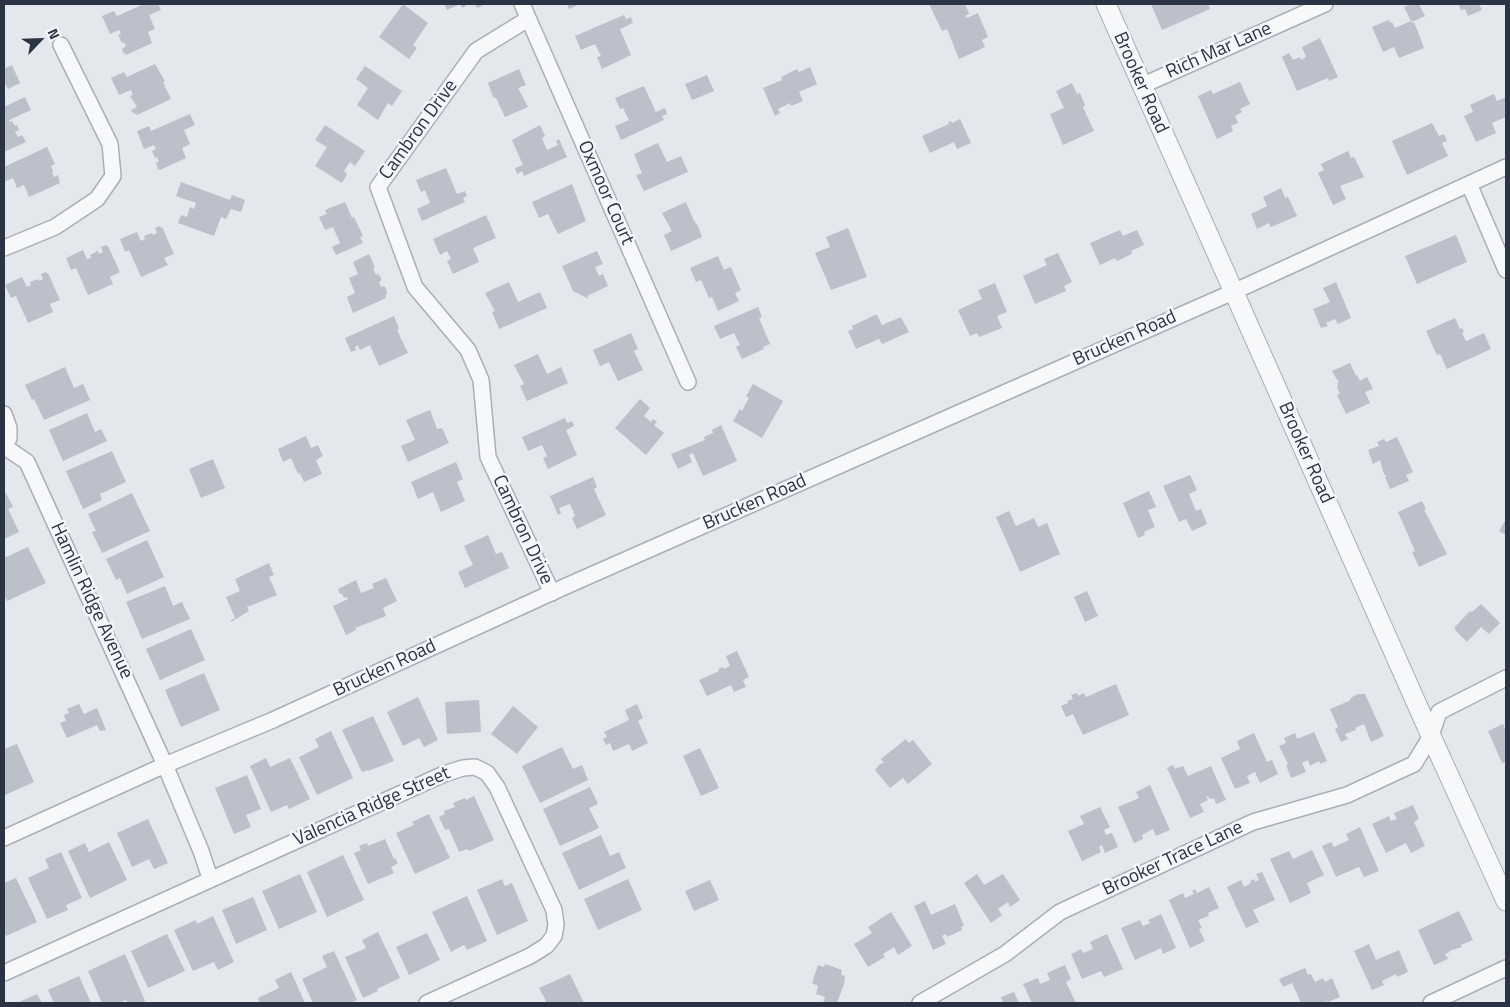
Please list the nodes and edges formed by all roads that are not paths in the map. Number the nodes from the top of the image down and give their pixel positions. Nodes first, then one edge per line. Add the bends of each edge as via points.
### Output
1 (522, 4) edge
2 (1106, 4) edge
3 (1325, 4) edge
4 (528, 19) junction
5 (61, 45) dead end
6 (1141, 86) junction
7 (1506, 167) edge
8 (1469, 184) junction
9 (4, 248) edge
10 (1506, 270) edge
11 (1233, 292) junction
12 (688, 382) dead end
13 (4, 414) edge
14 (5, 448) edge
15 (552, 593) junction
16 (1506, 678) edge
17 (1431, 736) junction
18 (165, 765) junction
19 (4, 838) edge
20 (210, 878) junction
21 (1506, 901) edge
22 (1506, 968) edge
23 (4, 973) edge
24 (427, 1003) edge
25 (920, 1003) edge
26 (1431, 1003) edge

1 - 4 street, Oxmoor Court
2 - 6 street, Brooker Road
3 - 6 street, Rich Mar Lane
4 - 12 street, Oxmoor Court
4 - 15 street, Cambron Drive via 476,51 378,187 415,287 468,350 481,380 488,457
5 - 9 street via 110,144 113,176 97,199 55,226
6 - 11 street, Brooker Road
7 - 8 street, Brucken Road
8 - 10 street
8 - 11 street, Brucken Road
11 - 15 street, Brucken Road
11 - 17 street, Brooker Road
13 - 14 street, Hamlin Ridge Avenue via 9,428
14 - 18 street, Hamlin Ridge Avenue via 27,462
15 - 18 street, Brucken Road via 273,720
16 - 17 street, Brooker Trace Lane via 1439,712
17 - 21 street, Brooker Road
17 - 25 street, Brooker Trace Lane via 1414,764 1347,794 1253,822 1060,912 1004,954
18 - 19 street, Brucken Road
18 - 20 street
20 - 23 street, Valencia Ridge Street
20 - 24 street, Valencia Ridge Street via 444,774 475,767 487,773 554,910 554,936 546,946 530,956
22 - 26 street

